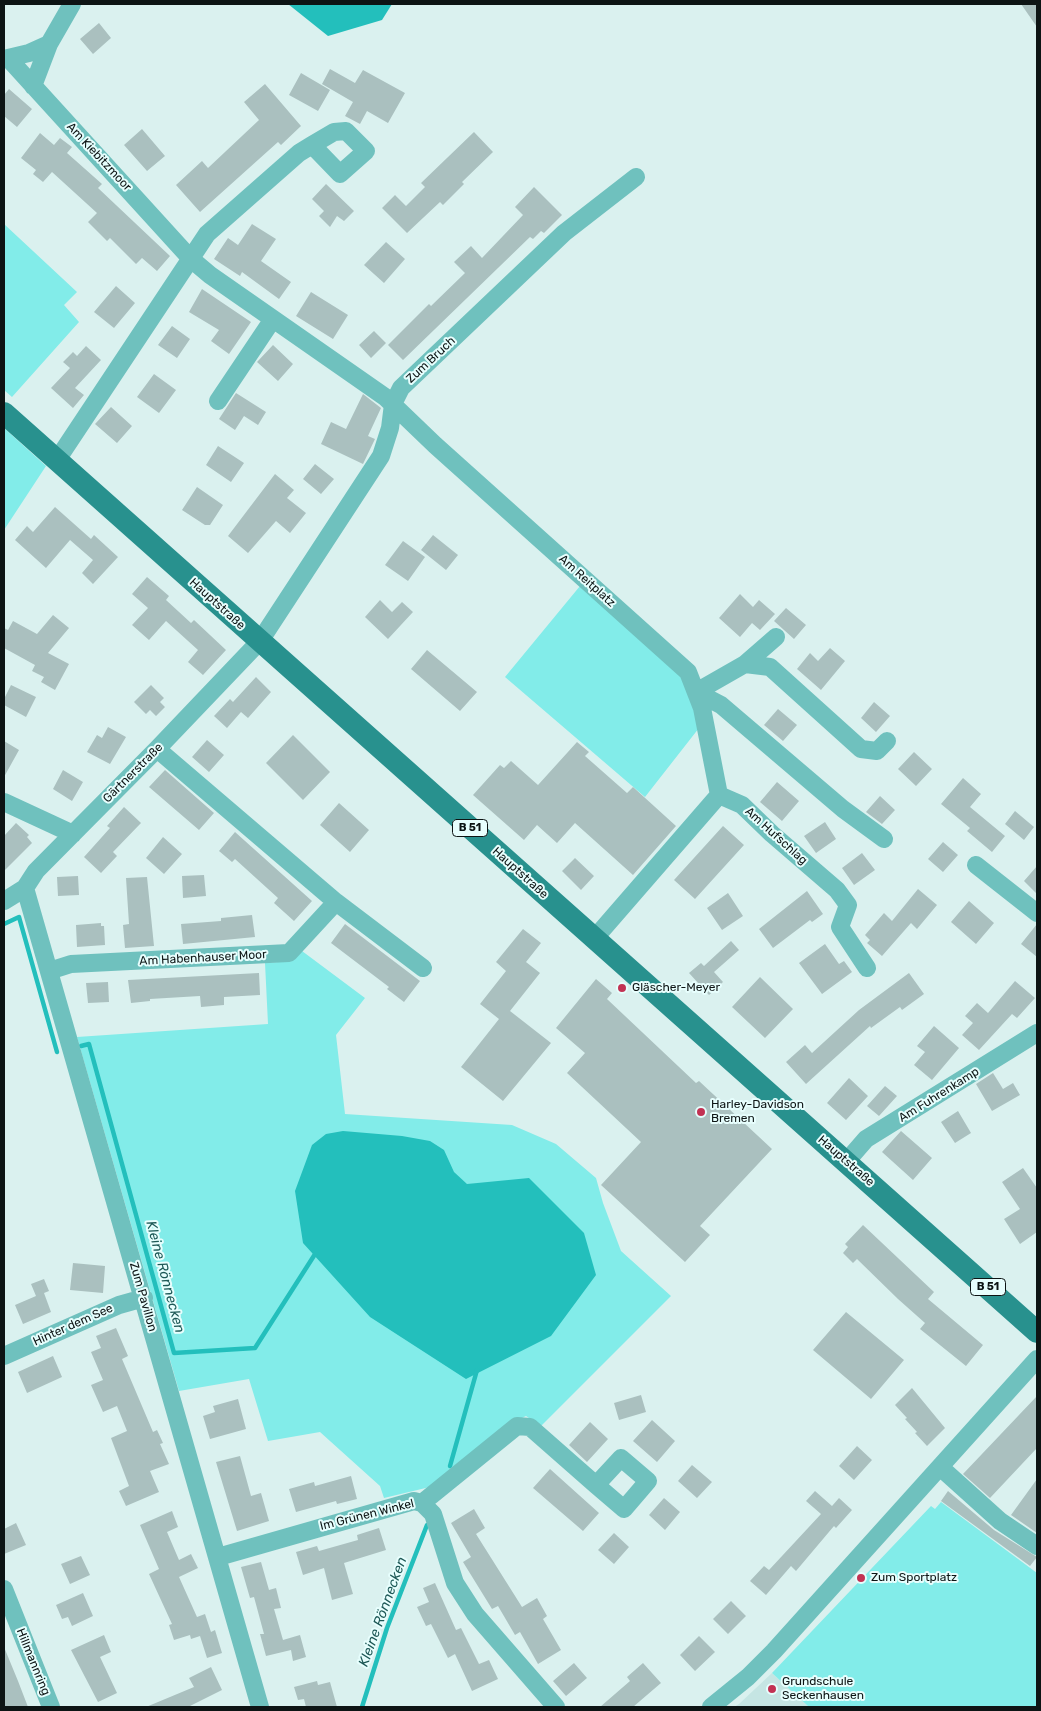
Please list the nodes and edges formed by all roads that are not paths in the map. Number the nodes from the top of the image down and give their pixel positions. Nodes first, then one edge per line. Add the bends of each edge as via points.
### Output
1 (72, 4) edge
2 (49, 44) junction
3 (6, 59) edge
4 (33, 86) junction
5 (312, 145) dead end
6 (636, 177) dead end
7 (191, 259) junction
8 (273, 319) junction
9 (218, 401) dead end
10 (393, 404) junction
11 (4, 414) edge
12 (57, 460) junction
13 (776, 637) dead end
14 (260, 641) junction
15 (745, 664) junction
16 (696, 692) junction
17 (887, 740) dead end
18 (157, 749) junction
19 (719, 795) junction
20 (4, 802) edge
21 (73, 834) junction
22 (884, 839) dead end
23 (976, 865) dead end
24 (25, 888) junction
25 (4, 901) edge
26 (336, 902) junction
27 (1037, 914) edge
28 (594, 939) junction
29 (423, 968) dead end
30 (867, 968) dead end
31 (49, 971) junction
32 (1037, 1033) edge
33 (846, 1162) junction
34 (144, 1298) junction
35 (1037, 1332) edge
36 (4, 1356) edge
37 (1037, 1359) edge
38 (940, 1466) junction
39 (596, 1485) dead end
40 (422, 1503) junction
41 (1037, 1546) edge
42 (218, 1557) junction
43 (4, 1589) edge
44 (52, 1707) edge
45 (260, 1707) edge
46 (556, 1707) edge
47 (711, 1707) edge

1 - 2 street
2 - 3 street
2 - 4 street
3 - 4 street, Am Kiebitzmoor
4 - 7 street, Am Kiebitzmoor
5 - 7 street via 298,153 207,234
6 - 10 street, Zum Bruch via 564,233 401,388
7 - 8 street, Am Kiebitzmoor
7 - 12 street
8 - 9 street
8 - 10 street, Am Kiebitzmoor
10 - 14 street, Zum Bruch via 390,428 380,456
10 - 16 street, Am Reitplatz via 688,672
11 - 12 main road, Hauptstraße / B 51
12 - 14 main road, Hauptstraße / B 51
13 - 15 street
14 - 18 street, Gärtnerstraße
14 - 28 main road, Hauptstraße / B 51
15 - 16 street
15 - 17 street via 770,667 861,749 877,751
16 - 19 street, Am Reitplatz
16 - 22 street via 720,705 842,809
18 - 21 street, Gärtnerstraße
18 - 26 street
19 - 28 street
19 - 30 street, Am Hufschlag via 742,805 837,890 848,905 840,927
20 - 21 street
21 - 24 street, Gärtnerstraße via 36,871
23 - 27 street
24 - 25 street, Gärtnerstraße
24 - 31 street, Zum Pavillon
26 - 29 street
26 - 31 street, Am Habenhauser Moor via 289,953 71,964
28 - 33 main road, Hauptstraße / B 51
31 - 34 street, Zum Pavillon
32 - 33 street, Am Fuhrenkamp via 866,1139
33 - 35 main road, Hauptstraße / B 51
34 - 36 street, Hinter dem See via 119,1305
34 - 42 street, Zum Pavillon
37 - 38 street
38 - 41 street via 1000,1521
38 - 47 street via 774,1651
39 - 40 street via 530,1427 517,1426
40 - 42 street, Im Grünen Winkel via 414,1501
40 - 46 street, Im Grünen Winkel via 433,1514 455,1583 475,1614
42 - 45 street, Zum Pavillon
43 - 44 street, Hillmannring

